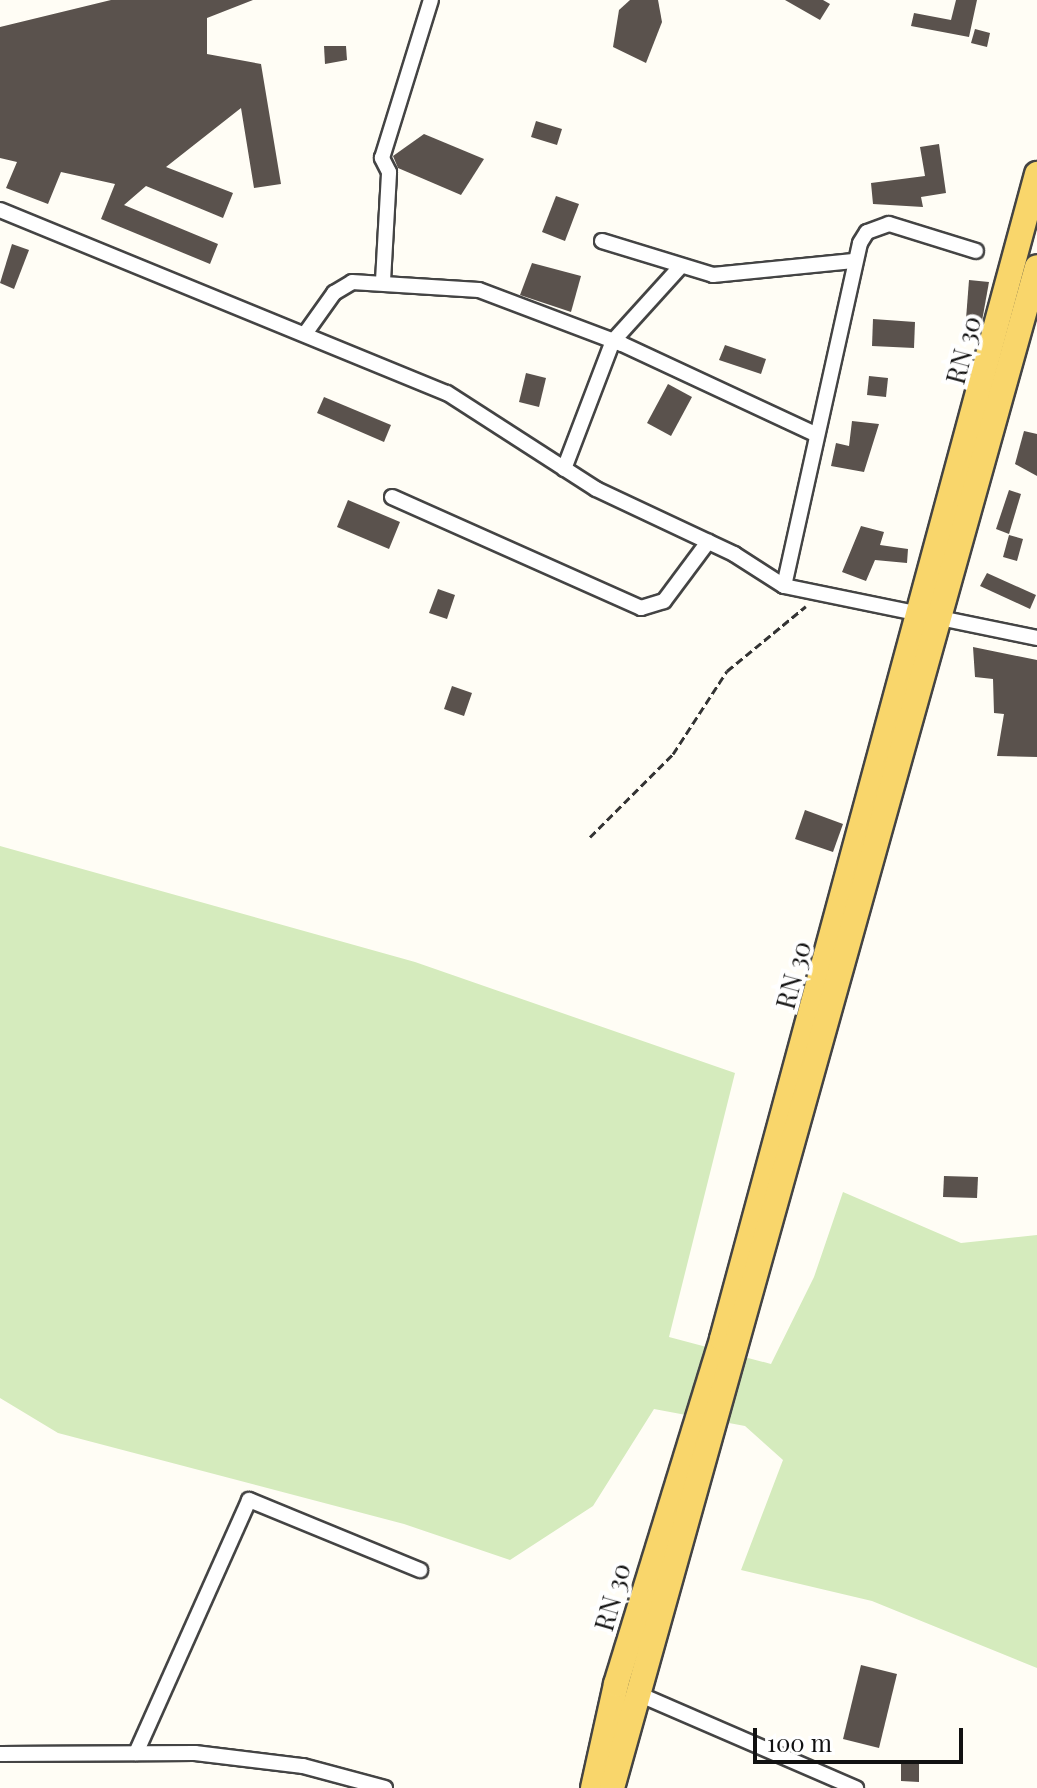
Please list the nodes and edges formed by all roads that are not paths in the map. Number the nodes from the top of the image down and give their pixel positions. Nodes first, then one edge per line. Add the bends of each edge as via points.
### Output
1 (431, 0) edge
2 (1037, 174) edge
3 (0, 210) edge
4 (602, 241) dead end
5 (976, 251) dead end
6 (853, 261) junction
7 (680, 267) junction
8 (1037, 267) edge
9 (383, 281) junction
10 (307, 331) junction
11 (613, 341) junction
12 (813, 433) junction
13 (564, 469) junction
14 (392, 497) dead end
15 (708, 542) junction
16 (784, 586) junction
17 (931, 621) junction
18 (1037, 638) edge
19 (706, 1426) junction
20 (420, 1570) dead end
21 (636, 1693) junction
22 (136, 1753) junction
23 (0, 1754) edge
24 (849, 1786) edge
25 (385, 1788) edge
26 (593, 1788) edge
27 (612, 1788) edge

1 - 9 street via 382,158 389,172
2 - 17 main road, RN 30 / RN 30
3 - 10 street
4 - 7 street
5 - 6 street via 889,224 867,232
6 - 7 street via 713,275
6 - 12 street via 838,349
7 - 11 street
8 - 17 main road, RN 30
9 - 10 street via 341,286
9 - 11 street via 479,290
10 - 13 street via 447,393
11 - 12 street
11 - 13 street
12 - 16 street
13 - 15 street
14 - 15 street via 641,608 664,601
15 - 16 street
16 - 17 street
17 - 18 street
17 - 19 main road, RN 30 / RN 30
19 - 21 main road, RN 30
19 - 26 main road, RN 30 / RN 30 via 647,1572
20 - 22 street via 249,1500
21 - 24 street
21 - 27 main road, RN 30
22 - 23 street
22 - 25 street via 303,1766

